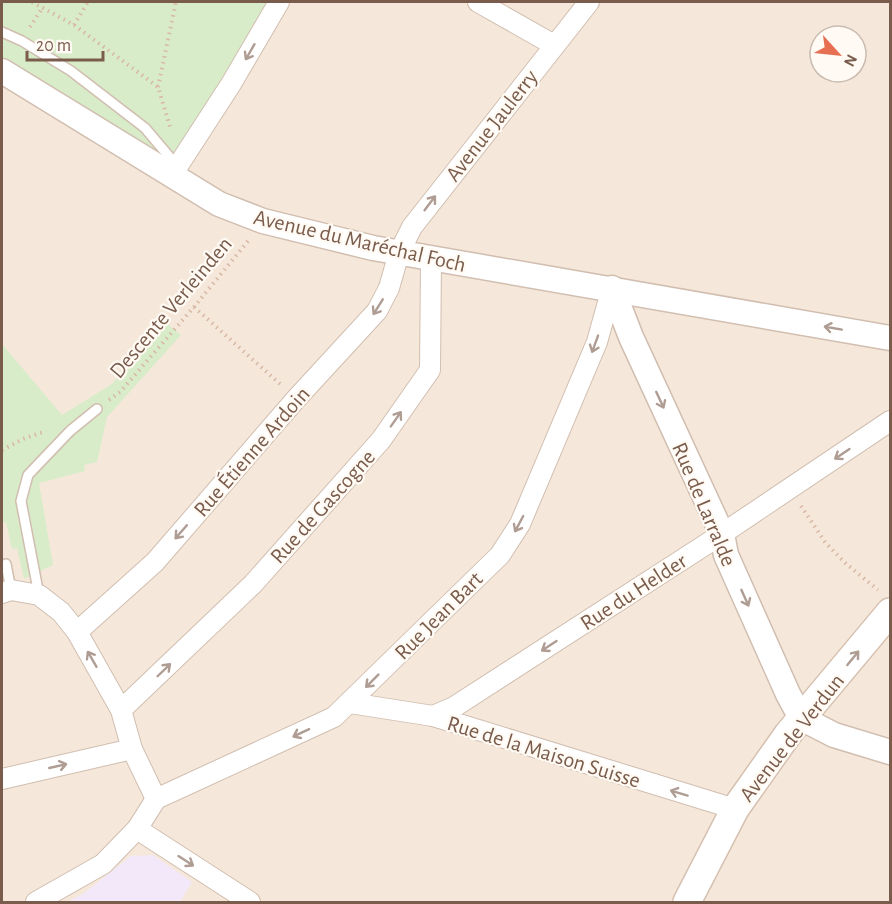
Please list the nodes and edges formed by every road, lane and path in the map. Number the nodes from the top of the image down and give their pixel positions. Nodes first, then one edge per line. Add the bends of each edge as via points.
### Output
1 (32, 2) edge
2 (88, 2) edge
3 (176, 2) edge
4 (279, 2) edge
5 (478, 2) edge
6 (589, 2) edge
7 (42, 8) junction
8 (74, 25) junction
9 (2, 32) edge
10 (22, 41) junction
11 (554, 45) junction
12 (2, 71) edge
13 (158, 87) junction
14 (177, 168) junction
15 (263, 221) junction
16 (399, 253) junction
17 (431, 258) junction
18 (612, 288) junction
19 (666, 298) junction
20 (194, 307) junction
21 (631, 338) junction
22 (891, 338) edge
23 (296, 399) junction
24 (97, 409) joint
25 (891, 421) edge
26 (70, 431) junction
27 (2, 450) edge
28 (790, 489) junction
29 (722, 534) junction
30 (6, 564) dead end
31 (6, 591) edge
32 (39, 595) junction
33 (887, 603) edge
34 (77, 632) junction
35 (350, 702) junction
36 (121, 710) junction
37 (433, 717) junction
38 (801, 718) junction
39 (132, 749) junction
40 (891, 752) edge
41 (2, 779) edge
42 (156, 799) junction
43 (735, 809) junction
44 (137, 829) junction
45 (36, 903) edge
46 (250, 903) edge
47 (687, 903) edge

1 - 7 path
2 - 8 path
3 - 13 path
4 -> 14 street
5 - 11 street
6 - 11 street, Avenue Jaulerry
7 - 8 path
7 - 10 path
8 - 13 path
9 - 10 lane
10 - 14 lane via 71,71 145,128
16 -> 11 street, Avenue Jaulerry via 419,217
12 - 14 street, Avenue du Maréchal Foch
13 - 14 path
14 - 15 street, Avenue du Maréchal Foch via 219,204
15 - 16 street, Avenue du Maréchal Foch
15 - 20 path, Descente Verleinden
16 - 17 street, Avenue du Maréchal Foch
16 -> 23 street, Rue Étienne Ardoin via 389,288 377,311
17 - 18 street, Avenue du Maréchal Foch
36 -> 17 street, Rue de Gascogne via 253,584 381,440 430,370
18 - 19 street, Avenue du Maréchal Foch
18 - 21 street, Rue de Larralde
18 -> 35 street, Rue Jean Bart via 597,342 520,524 500,555
19 - 21 street via 643,310
22 -> 19 street, Avenue du Maréchal Foch
20 - 23 path
20 - 24 path, Descente Verleinden via 120,392
21 -> 29 street, Rue de Larralde
23 -> 34 street, Rue Étienne Ardoin via 155,562
24 - 26 lane
25 -> 28 street, Rue du Helder
26 - 27 path via 50,429
26 - 32 lane via 28,475 21,501
28 - 29 street, Rue du Helder
28 - 33 path via 825,542
29 -> 37 street, Rue du Helder
29 -> 38 street, Rue de Larralde via 726,555
30 - 31 lane
31 - 32 street
32 - 34 street via 61,612
38 -> 33 main road, Avenue de Verdun
36 -> 34 street
35 - 37 street, Rue de la Maison Suisse
35 -> 42 street, Rue Jean Bart via 333,717
36 - 39 street
43 -> 37 street, Rue de la Maison Suisse
38 - 40 street via 834,735
38 - 43 main road, Avenue de Verdun
41 -> 39 street
39 - 42 street
42 - 44 street
43 - 47 main road, Avenue de Verdun
44 - 45 street via 103,864
44 -> 46 street

